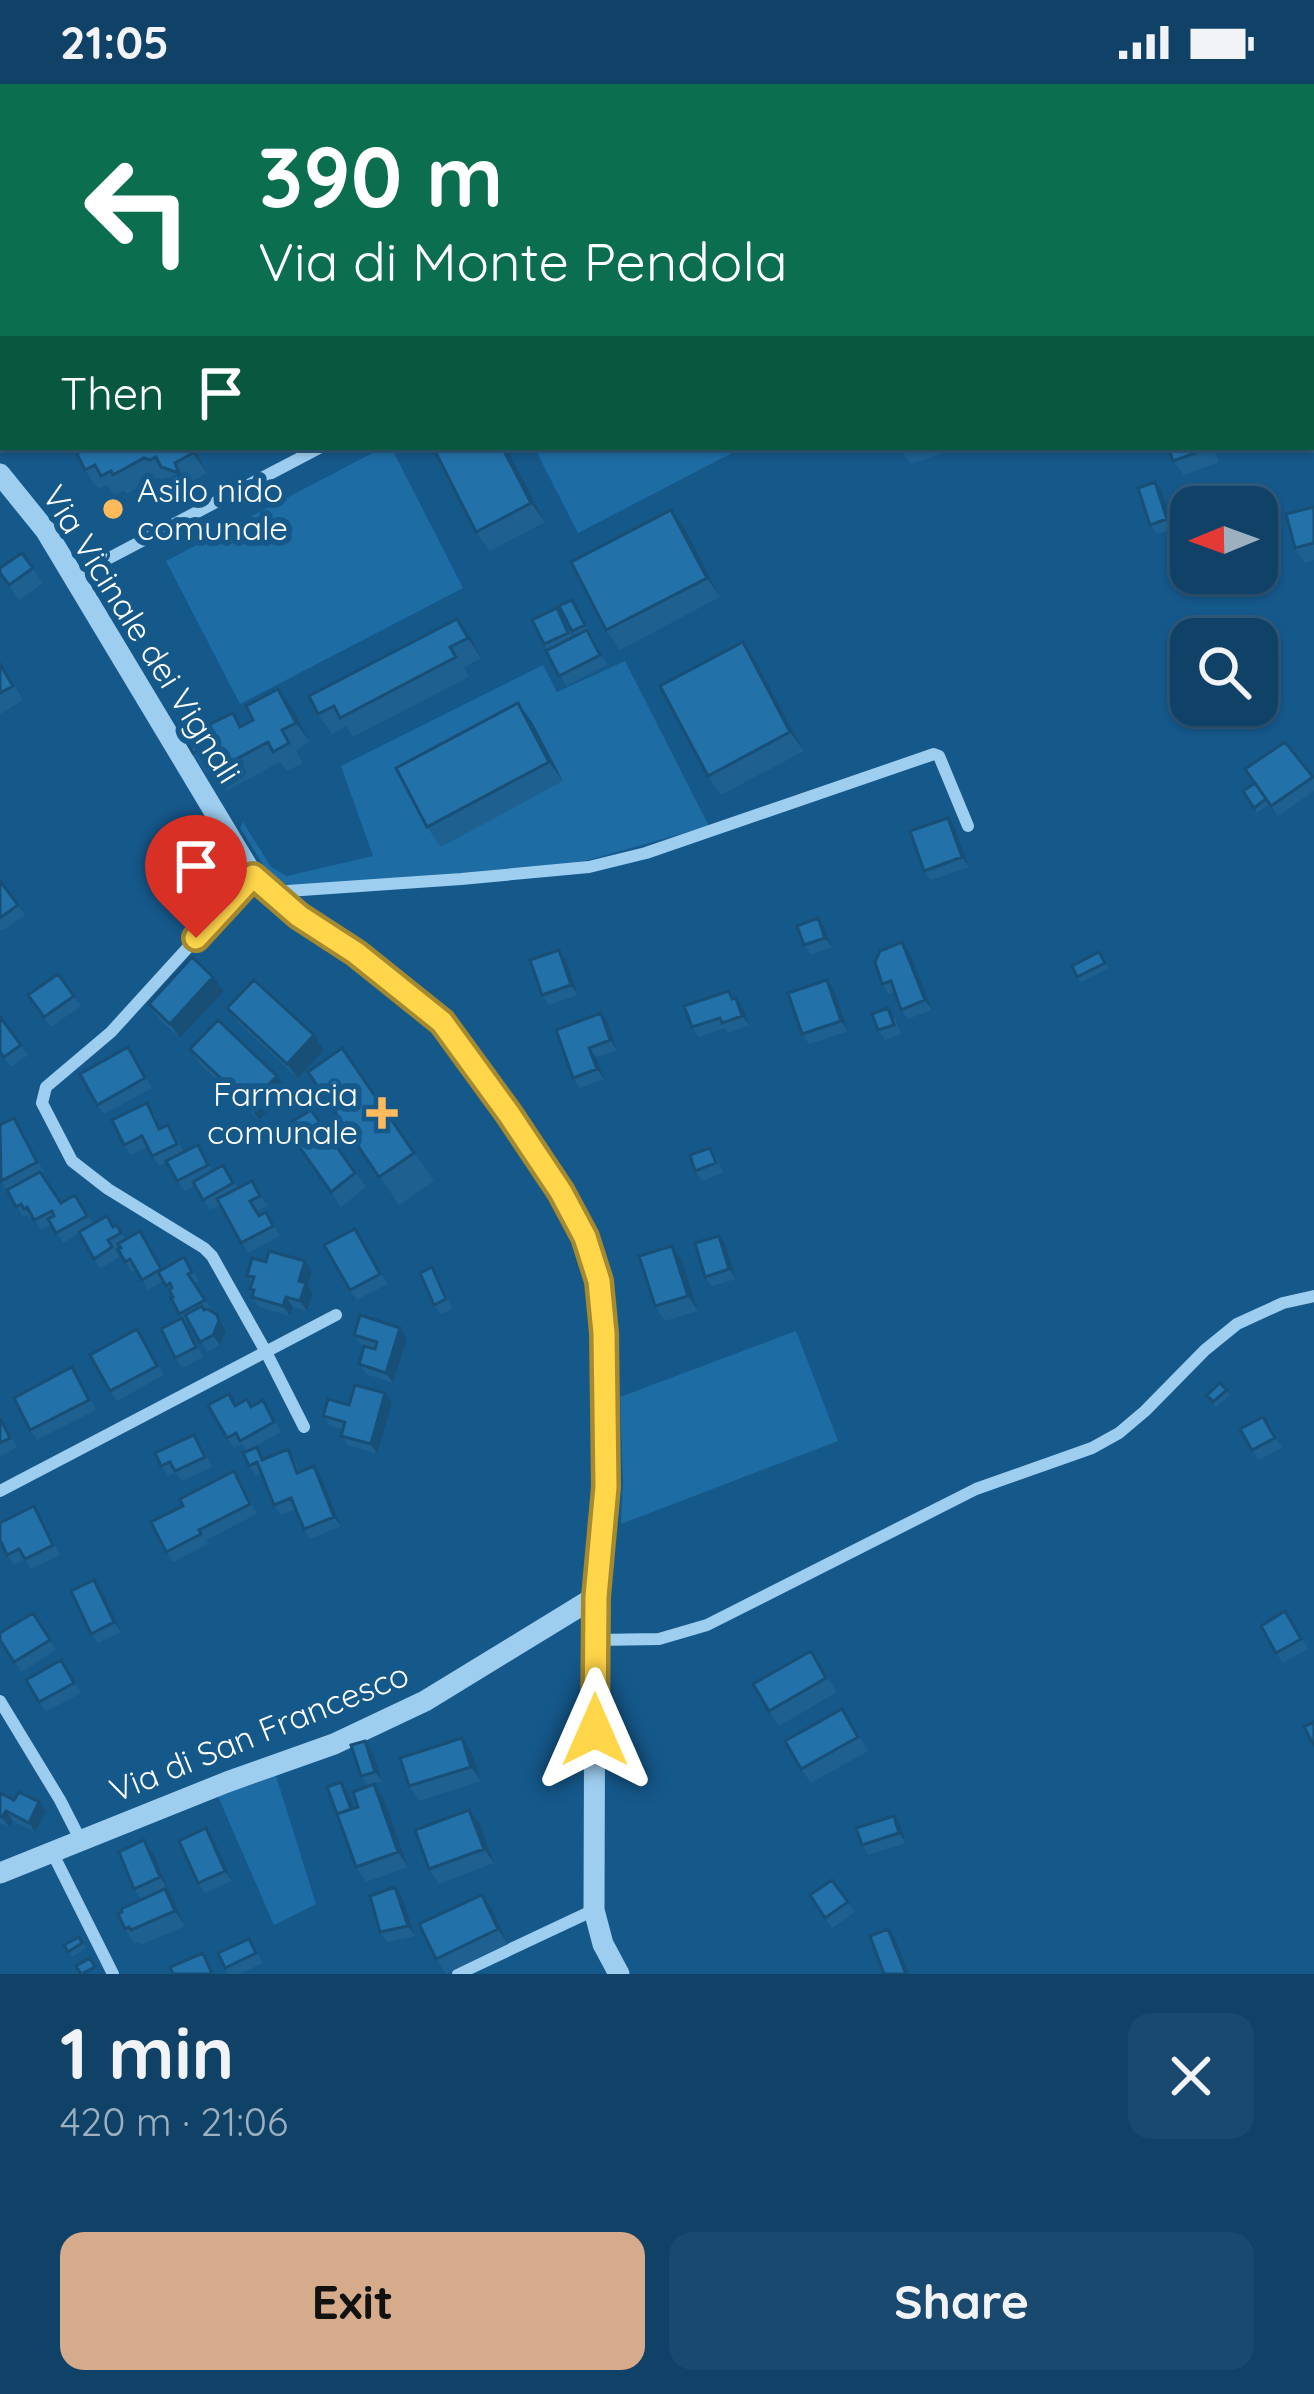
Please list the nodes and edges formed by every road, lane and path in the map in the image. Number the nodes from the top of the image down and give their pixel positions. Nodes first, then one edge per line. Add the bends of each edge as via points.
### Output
1 (315, 450) edge
2 (0, 474) edge
3 (74, 576) junction
4 (968, 826) dead end
5 (253, 876) junction
6 (272, 892) junction
7 (1314, 1295) edge
8 (336, 1315) dead end
9 (266, 1352) junction
10 (304, 1427) dead end
11 (0, 1492) edge
12 (596, 1597) junction
13 (596, 1640) junction
14 (0, 1701) edge
15 (81, 1841) junction
16 (52, 1852) junction
17 (0, 1873) edge
18 (594, 1910) junction
19 (113, 1974) edge
20 (458, 1974) edge
21 (619, 1974) edge

1 - 3 street
2 - 3 street, Via Vicinale dei Vignali
3 - 5 street, Via Vicinale dei Vignali
4 - 6 street via 934,754 589,867
5 - 6 street, Via Vicinale dei Vignali
5 - 9 street via 111,1032 46,1087 42,1103 71,1161 205,1248
6 - 12 street, Via Vicinale dei Vignali via 442,1022 585,1237 604,1333 606,1487
7 - 13 street via 1237,1324 1145,1411 1092,1448 976,1489 706,1625 659,1639
8 - 9 street
9 - 10 street
9 - 11 street
12 - 13 street, Via Vicinale dei Vignali
12 - 15 street, Via di San Francesco via 425,1701
13 - 18 street, Via Vicinale dei Vignali
14 - 15 street
15 - 16 street, Via di San Francesco
16 - 17 street, Via di San Francesco
16 - 19 street
18 - 20 street
18 - 21 street, Via Vicinale dei Vignali

